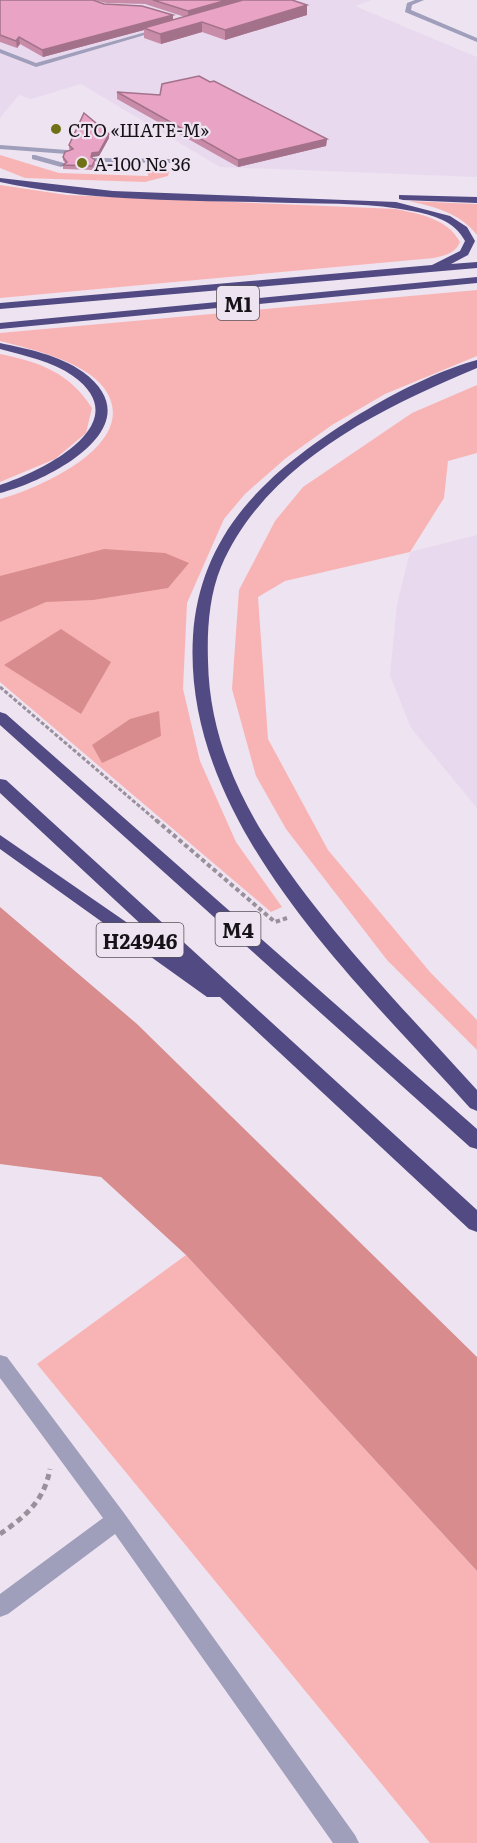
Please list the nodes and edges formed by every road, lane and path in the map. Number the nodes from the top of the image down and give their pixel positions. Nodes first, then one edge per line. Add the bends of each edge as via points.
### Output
1 (421, 0) edge
2 (167, 28) edge
3 (477, 40) edge
4 (0, 51) edge
5 (0, 147) edge
6 (21, 149) junction
7 (166, 156) dead end
8 (174, 161) dead end
9 (1, 180) edge
10 (477, 200) edge
11 (477, 265) edge
12 (435, 268) junction
13 (477, 280) edge
14 (0, 306) edge
15 (0, 326) edge
16 (0, 346) edge
17 (477, 364) edge
18 (0, 489) edge
19 (0, 687) edge
20 (0, 717) edge
21 (0, 784) edge
22 (0, 841) edge
23 (307, 909) junction
24 (279, 1039) junction
25 (477, 1103) edge
26 (477, 1141) edge
27 (477, 1223) edge
28 (0, 1363) edge
29 (45, 1458) dead end
30 (117, 1520) junction
31 (0, 1534) edge
32 (0, 1607) edge
33 (347, 1843) edge

1 - 3 lane via 409,4 407,11
2 - 4 lane via 36,64
5 - 6 lane
6 - 6 lane via 64,158 35,157
7 - 8 lane via 97,160
9 - 10 highway
9 - 12 highway via 69,191 408,207 450,219 467,233 470,241 464,253
11 - 12 highway, М1
12 - 14 highway, М1
13 - 15 highway, М1
16 - 18 highway via 69,369 86,380 101,405 98,427 82,448 41,475
17 - 23 highway via 389,403 336,435 269,487 237,525 214,567 205,594 201,628 202,699 215,749 230,789
19 - 23 path via 275,922
20 - 26 highway, М4
21 - 24 highway, М4
22 - 24 highway, Н24946
23 - 25 highway
24 - 27 highway, М4
28 - 30 lane
29 - 31 path via 50,1466 47,1490 33,1510
30 - 32 lane
30 - 33 lane

